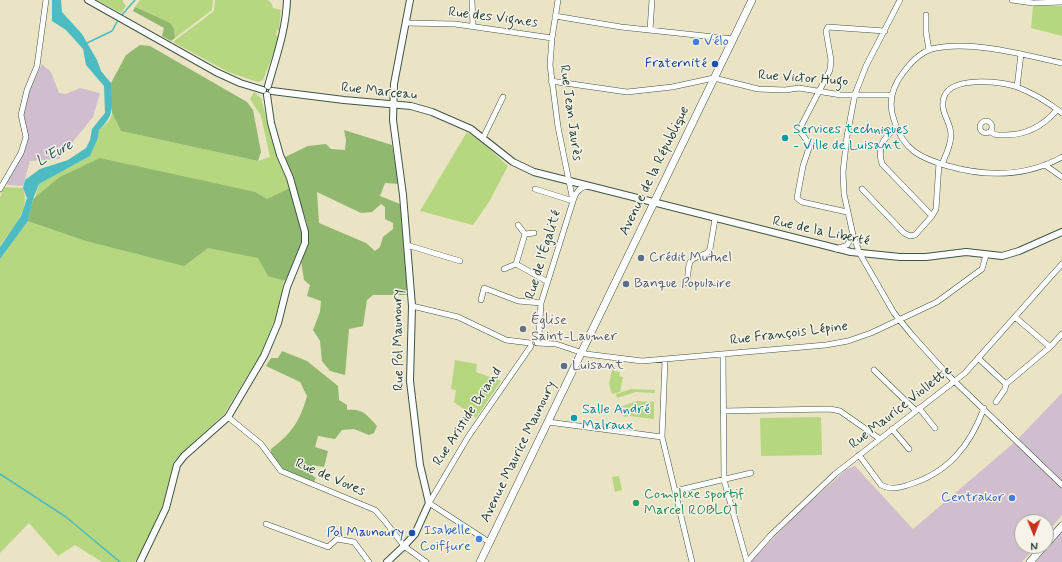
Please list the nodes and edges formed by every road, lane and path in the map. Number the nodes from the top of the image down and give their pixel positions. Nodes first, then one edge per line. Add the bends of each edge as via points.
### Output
1 (46, 0) edge
2 (88, 0) edge
3 (286, 0) edge
4 (410, 0) edge
5 (472, 0) edge
6 (558, 0) edge
7 (652, 0) edge
8 (752, 0) edge
9 (900, 0) edge
10 (1012, 0) edge
11 (1062, 2) edge
12 (926, 15) dead end
13 (555, 16) junction
14 (406, 23) junction
15 (473, 27) junction
16 (650, 30) junction
17 (885, 31) junction
18 (552, 38) junction
19 (733, 39) junction
20 (929, 50) junction
21 (1021, 54) junction
22 (1062, 63) edge
23 (714, 78) junction
24 (551, 81) junction
25 (1017, 87) junction
26 (268, 91) junction
27 (818, 92) junction
28 (855, 94) junction
29 (891, 94) junction
30 (503, 97) dead end
31 (393, 104) junction
32 (1060, 112) edge
33 (896, 129) junction
34 (991, 132) dead end
35 (482, 138) junction
36 (1062, 157) edge
37 (941, 164) junction
38 (1045, 165) junction
39 (1062, 177) edge
40 (568, 181) junction
41 (587, 186) junction
42 (0, 189) edge
43 (862, 189) dead end
44 (535, 190) dead end
45 (573, 201) junction
46 (654, 202) junction
47 (847, 212) junction
48 (932, 216) junction
49 (715, 219) junction
50 (518, 225) dead end
51 (1062, 232) edge
52 (534, 233) dead end
53 (525, 234) junction
54 (853, 235) junction
55 (407, 245) junction
56 (835, 249) junction
57 (860, 254) junction
58 (986, 254) junction
59 (460, 261) dead end
60 (516, 264) junction
61 (1062, 264) edge
62 (504, 269) dead end
63 (548, 282) junction
64 (687, 283) dead end
65 (481, 300) dead end
66 (541, 303) junction
67 (412, 306) junction
68 (1015, 317) junction
69 (900, 320) junction
70 (1062, 334) edge
71 (537, 342) junction
72 (531, 344) junction
73 (1050, 347) junction
74 (581, 353) junction
75 (723, 354) junction
76 (978, 358) junction
77 (665, 360) junction
78 (874, 370) dead end
79 (955, 380) junction
80 (1006, 384) junction
81 (996, 402) dead end
82 (984, 408) junction
83 (918, 410) junction
84 (723, 411) junction
85 (228, 416) junction
86 (548, 422) junction
87 (934, 428) dead end
88 (892, 429) junction
89 (662, 437) junction
90 (880, 439) junction
91 (909, 449) dead end
92 (859, 455) junction
93 (752, 473) dead end
94 (724, 480) junction
95 (1062, 485) edge
96 (675, 491) junction
97 (429, 503) junction
98 (266, 524) dead end
99 (1062, 526) edge
100 (1054, 535) edge
101 (490, 542) junction
102 (404, 546) junction
103 (1037, 554) edge
104 (140, 562) edge
105 (369, 562) edge
106 (387, 562) edge
107 (426, 562) edge
108 (480, 562) edge
109 (692, 562) edge
110 (747, 562) edge
111 (1030, 562) edge

1 - 42 street via 37,66 27,90 21,115 26,137 21,153
2 - 26 street, Rue Marceau via 216,72 240,83
3 - 26 street via 284,26
4 - 14 street, Rue Pol Maunoury
5 - 15 street
6 - 13 street, Rue Jean Jaurès
7 - 16 street
8 - 19 main road, Avenue de la République
9 - 17 street
10 - 11 street via 1033,3
12 - 20 street
13 - 16 street
13 - 18 street, Rue Jean Jaurès
14 - 15 street, Rue des Vignes
14 - 31 street, Rue Pol Maunoury
15 - 18 street, Rue des Vignes
16 - 19 street
17 - 27 street via 828,27 826,31 831,60 830,70
17 - 28 street via 866,66
18 - 24 street, Rue Jean Jaurès
19 - 23 main road, Avenue de la République
20 - 21 street via 951,47 974,48
20 - 29 street via 910,64
21 - 22 street
21 - 25 street
23 - 24 street via 672,87 627,92
23 - 27 street, Rue Victor Hugo via 758,89 799,88
23 - 46 main road, Avenue de la République
24 - 40 street, Rue Jean Jaurès
25 - 32 street
25 - 37 street via 989,82 958,84 949,90 943,108 951,134 950,145
26 - 31 street, Rue Marceau
26 - 85 street via 271,123 290,178 305,232 305,243 264,356
27 - 28 street, Rue Victor Hugo
27 - 47 street via 799,130 810,145 796,192 797,198 802,202
28 - 29 street, Rue Victor Hugo
28 - 47 street via 843,172
29 - 33 street via 892,116
30 - 35 street
31 - 35 street, Rue Marceau via 432,112 461,124
31 - 55 street, Rue Pol Maunoury
32 - 34 street via 1041,126 1026,132 999,135
33 - 37 street via 905,144 921,157
33 - 48 street via 888,133 881,144 882,164
35 - 40 street, Rue Marceau via 522,168
36 - 38 street
37 - 38 street via 991,174 1027,171
37 - 48 street via 936,209
38 - 39 street
40 - 41 street, Rue Marceau
40 - 45 street, Rue de l'Égalité via 572,188
41 - 45 street, Rue de l'Égalité via 580,188
41 - 46 street, Rue Marceau
43 - 48 street via 904,233 910,236
44 - 45 street
45 - 63 street, Rue de l'Égalité
46 - 49 street, Rue de la Liberté
46 - 74 main road, Avenue de la République
47 - 54 street
49 - 56 street, Rue de la Liberté
49 - 64 street via 710,249 708,253 694,257 690,261
50 - 53 street
51 - 58 street via 1009,255
52 - 53 street
53 - 60 street
54 - 56 street via 847,244
54 - 57 street
55 - 59 street
55 - 67 street, Rue Pol Maunoury
56 - 57 street, Rue de la Liberté
57 - 58 street, Rue de la Liberté via 900,258 966,252
57 - 69 street
58 - 69 street, Rue François Lépine via 982,269 937,302
60 - 62 street
60 - 63 street
61 - 68 street, Rue Maurice Viollette
63 - 66 street, Rue de l'Égalité
65 - 66 street via 484,288 518,301
66 - 71 street, Rue de l'Égalité
67 - 72 street via 458,316 506,340
67 - 97 street, Rue Pol Maunoury via 410,381 420,465
68 - 73 street
68 - 76 street, Rue Maurice Viollette
69 - 75 street, Rue François Lépine via 848,341
69 - 79 street
70 - 73 street
71 - 72 street via 532,340
71 - 74 street, Rue François Lépine via 556,344
72 - 97 street, Rue Aristide Briand via 468,437
73 - 80 street
74 - 77 street, Rue François Lépine via 618,359
74 - 86 main road, Avenue Maurice Maunoury
75 - 77 street, Rue François Lépine
75 - 84 street
76 - 79 street, Rue Maurice Viollette
76 - 80 street
77 - 89 street
78 - 83 street
79 - 82 street
79 - 83 street, Rue Maurice Viollette
80 - 81 street
82 - 92 street via 965,445 949,464 932,476 917,482 900,487 885,487
82 - 95 street
83 - 87 street
83 - 88 street, Rue Maurice Viollette
84 - 90 street via 830,409 840,411
84 - 94 street
85 - 102 street, Rue de Voves via 261,444 281,471 374,510
85 - 104 street via 184,456 178,465 166,508
86 - 89 street
86 - 101 main road, Avenue Maurice Maunoury
88 - 90 street, Rue Maurice Viollette
88 - 91 street
89 - 96 street
90 - 92 street, Rue Maurice Viollette
92 - 110 street, Rue Maurice Viollette via 835,474 771,535
93 - 94 street
94 - 96 street
94 - 110 street
96 - 109 street
97 - 101 street
97 - 102 street via 420,525
98 - 105 street via 328,547 337,539 354,542
99 - 100 main road
101 - 108 main road, Avenue Maurice Maunoury
102 - 106 street
102 - 107 street, Rue de Voves
103 - 111 main road

